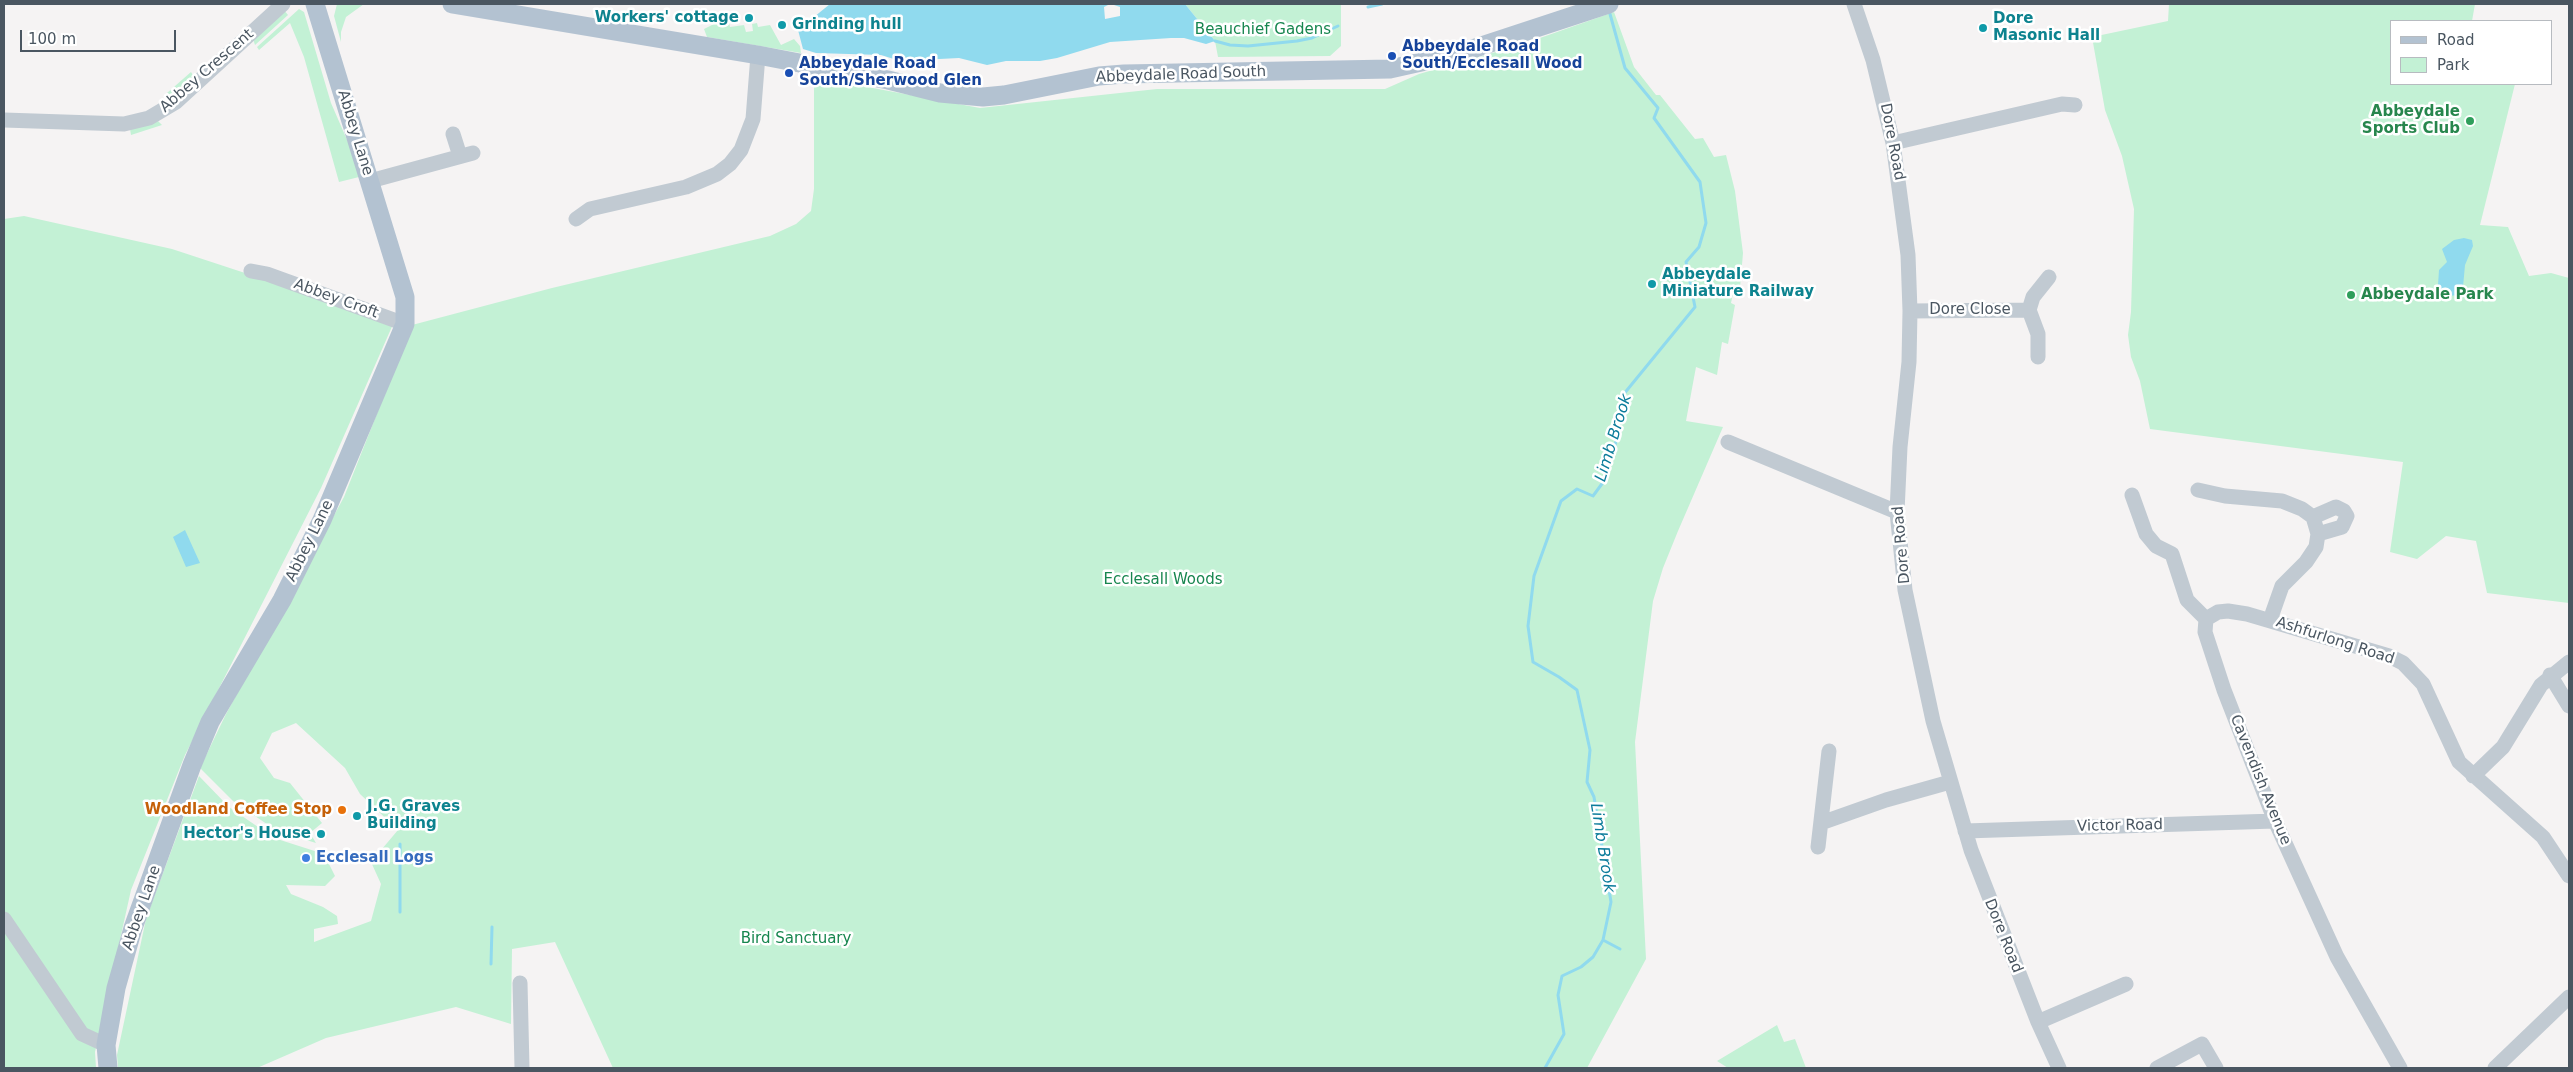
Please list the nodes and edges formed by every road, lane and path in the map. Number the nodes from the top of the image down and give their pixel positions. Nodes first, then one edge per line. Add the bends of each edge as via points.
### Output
1 (452, 4) edge
2 (1609, 4) edge
3 (1854, 4) edge
4 (274, 7) edge
5 (320, 8) edge
6 (758, 55) junction
7 (2075, 105) dead end
8 (4, 120) edge
9 (453, 134) dead end
10 (1893, 143) junction
11 (370, 181) junction
12 (576, 219) dead end
13 (251, 271) dead end
14 (2049, 277) dead end
15 (2029, 310) junction
16 (1910, 311) junction
17 (405, 324) junction
18 (2038, 357) dead end
19 (1728, 442) dead end
20 (2198, 490) dead end
21 (2132, 495) dead end
22 (1897, 512) junction
23 (2313, 517) junction
24 (2318, 534) junction
25 (2206, 619) junction
26 (2270, 620) junction
27 (2569, 662) edge
28 (2550, 676) junction
29 (2569, 706) edge
30 (1830, 751) dead end
31 (2473, 776) junction
32 (1950, 782) junction
33 (2275, 821) junction
34 (1821, 823) junction
35 (1965, 832) junction
36 (1818, 847) dead end
37 (2569, 876) edge
38 (4, 920) edge
39 (520, 983) dead end
40 (2126, 984) dead end
41 (2569, 997) edge
42 (2038, 1022) junction
43 (106, 1045) junction
44 (108, 1068) edge
45 (522, 1068) edge
46 (2059, 1068) edge
47 (2158, 1068) edge
48 (2216, 1068) edge
49 (2400, 1068) edge
50 (2495, 1068) edge

1 - 6 main road, Abbeydale Road South
2 - 6 main road, Abbeydale Road South via 1457,54 1390,69 1124,74 993,97 940,93
3 - 10 street, Dore Road via 1873,60
4 - 8 street, Abbey Crescent via 171,106 150,118 124,124
5 - 11 main road, Abbey Lane
6 - 12 street via 753,119 741,150 730,164 717,174 686,187 590,209
7 - 10 street via 2062,104
9 - 11 street via 467,154
10 - 16 street, Dore Road via 1908,255
11 - 17 main road, Abbey Lane via 404,297
13 - 17 street, Abbey Croft via 267,269
14 - 15 street, Dore Close via 2034,296
15 - 16 street, Dore Close
15 - 18 street, Dore Close via 2038,334
16 - 22 street, Dore Road
17 - 43 main road, Abbey Lane via 322,520 282,600 210,722 192,765 133,928 116,988
19 - 22 street
20 - 23 street via 2282,501
21 - 25 street via 2146,534 2156,546 2172,554 2188,600
22 - 32 street, Dore Road via 1905,590 1922,676
23 - 24 street
23 - 24 street via 2336,507 2347,516 2342,527
24 - 26 street via 2312,554 2282,586
25 - 26 street, Ashfurlong Road via 2228,610
25 - 33 street, Cavendish Avenue via 2205,632 2224,690
26 - 31 street, Ashfurlong Road via 2403,663 2423,684 2454,755
27 - 28 street
28 - 29 street
28 - 31 street via 2529,702 2503,747
30 - 34 street
31 - 37 street, Ashfurlong Road via 2543,837
32 - 34 street
32 - 35 street, Dore Road
33 - 35 street, Victor Road
33 - 49 street, Cavendish Avenue via 2338,957
34 - 36 street
35 - 42 street, Dore Road
38 - 43 street via 82,1034
39 - 45 street
40 - 42 street
41 - 50 street
42 - 46 street, Dore Road
43 - 44 main road, Abbey Lane
47 - 48 street via 2202,1044

